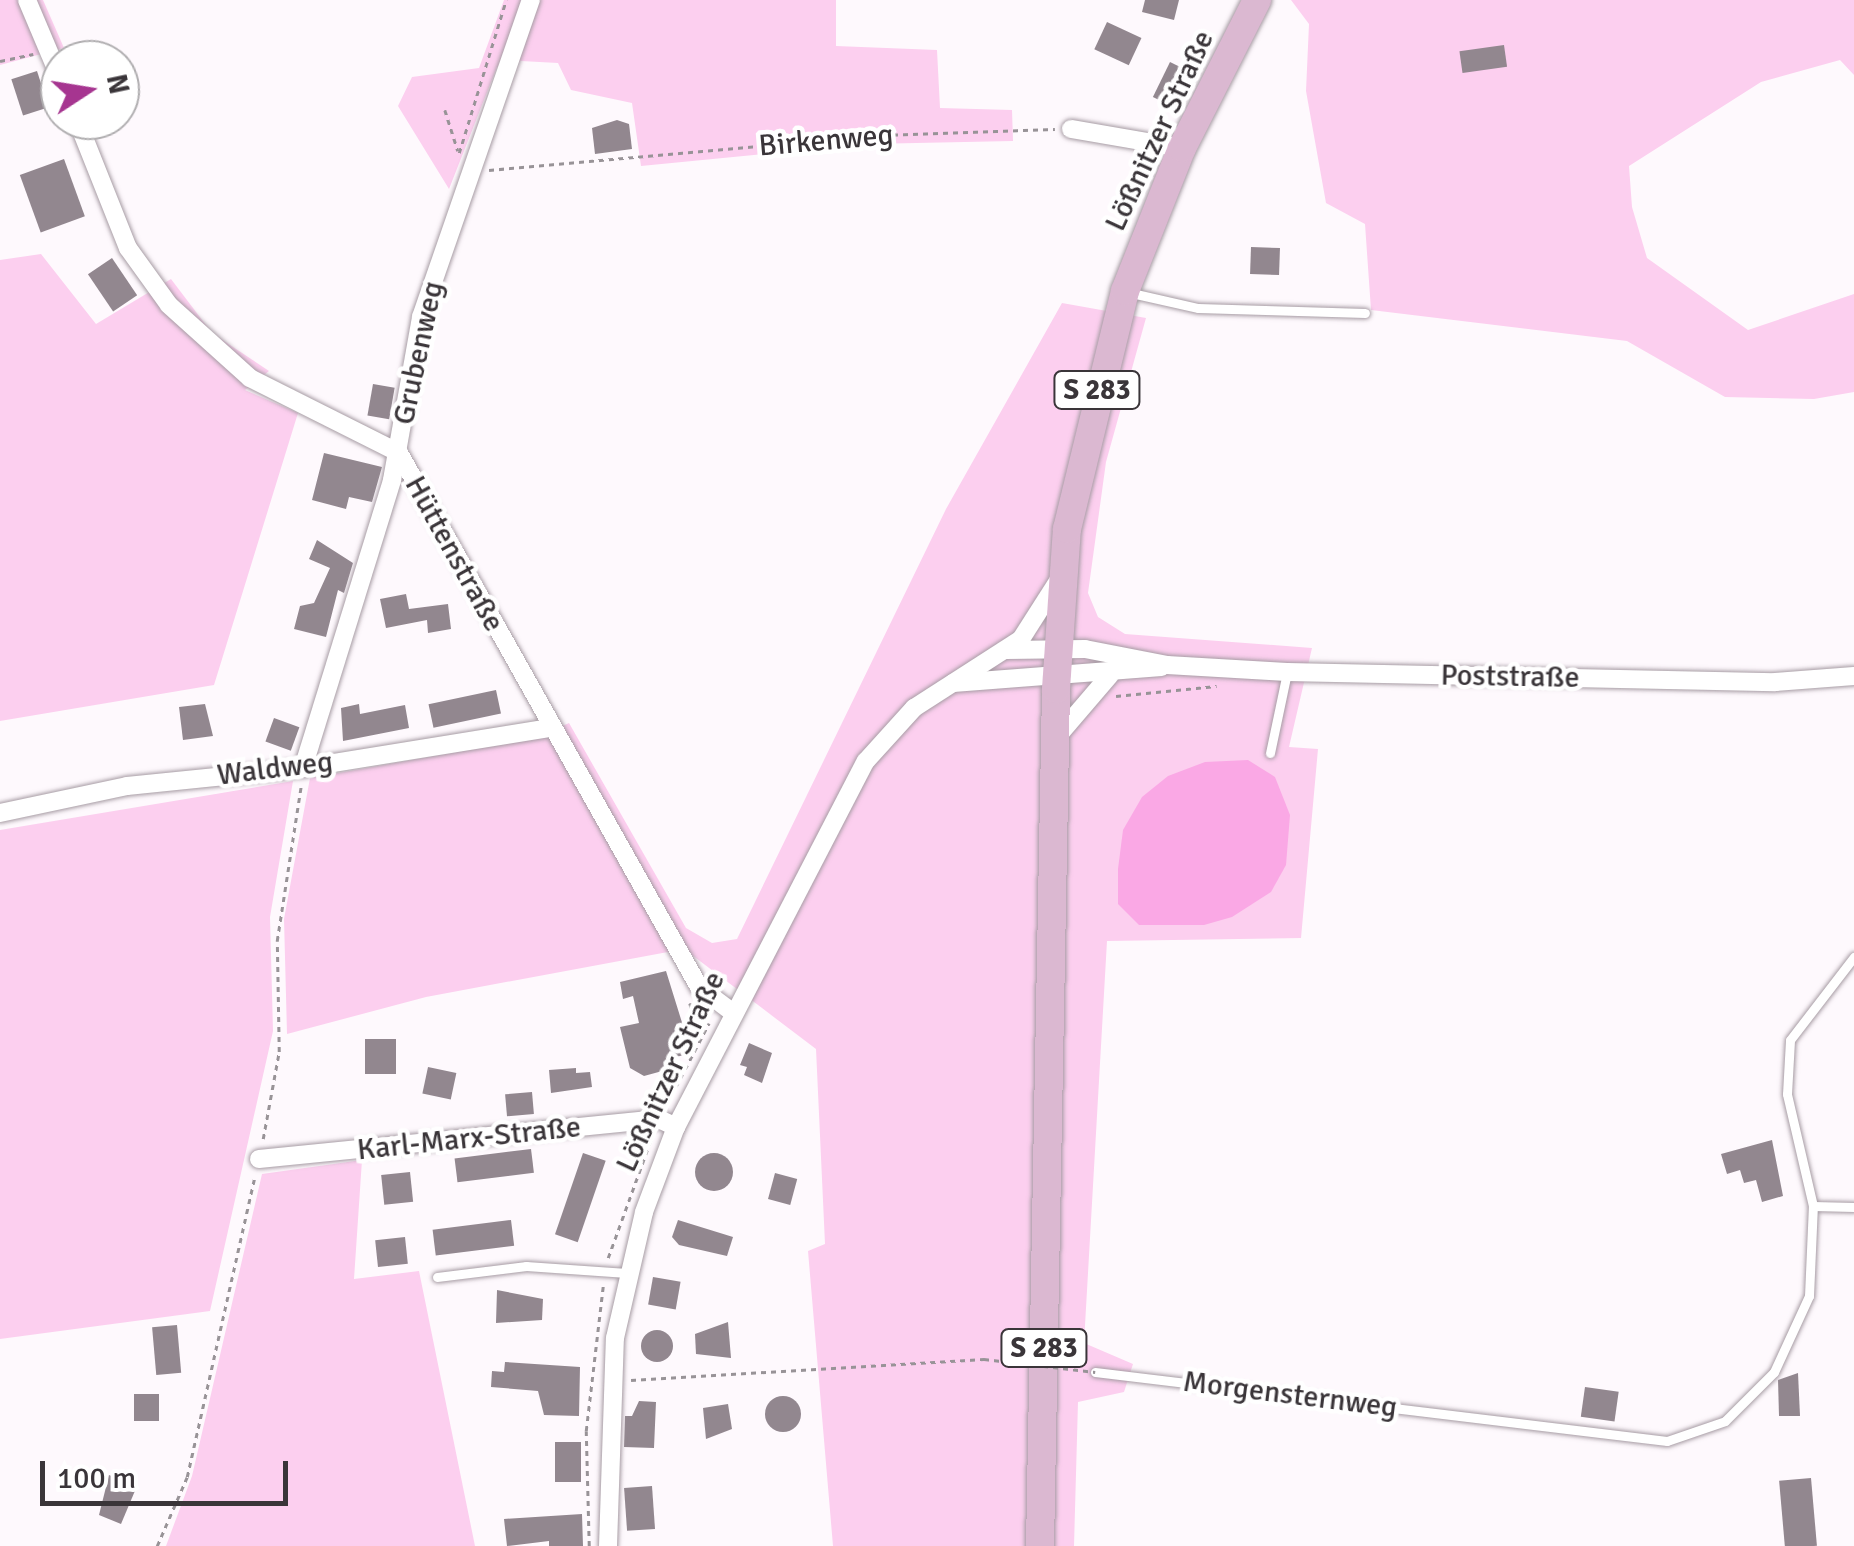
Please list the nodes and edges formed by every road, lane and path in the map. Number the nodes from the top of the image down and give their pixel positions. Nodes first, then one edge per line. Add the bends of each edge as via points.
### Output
1 (27, 0) edge
2 (506, 0) edge
3 (531, 0) edge
4 (1258, 0) edge
5 (44, 40) edge
6 (40, 51) edge
7 (0, 61) edge
8 (445, 110) dead end
9 (1071, 129) joint
10 (85, 140) edge
11 (1182, 148) junction
12 (458, 152) junction
13 (470, 168) junction
14 (1125, 291) junction
15 (1365, 312) dead end
16 (399, 453) junction
17 (1062, 574) junction
18 (1006, 650) junction
19 (1057, 660) junction
20 (1166, 665) junction
21 (1255, 671) junction
22 (1287, 672) junction
23 (1110, 675) junction
24 (1854, 676) edge
25 (946, 684) junction
26 (1090, 692) junction
27 (551, 728) junction
28 (1055, 738) junction
29 (1270, 752) dead end
30 (303, 768) junction
31 (0, 813) edge
32 (1854, 957) edge
33 (732, 1012) junction
34 (700, 1040) dead end
35 (675, 1089) dead end
36 (676, 1127) junction
37 (259, 1159) dead end
38 (1813, 1206) junction
39 (1854, 1206) edge
40 (627, 1273) junction
41 (437, 1277) dead end
42 (1095, 1372) joint
43 (609, 1381) junction
44 (608, 1546) edge
45 (1040, 1546) edge

1 - 5 street
2 - 12 path
3 - 13 street, Grubenweg
4 - 11 main road, Lößnitzer Straße / S 283
6 - 7 path
8 - 12 path
9 - 11 street
9 - 13 path, Birkenweg via 883,136
10 - 16 street, Hüttenstraße via 128,248 180,316 250,378
11 - 14 main road, Lößnitzer Straße / S 283
12 - 13 path
13 - 16 street, Grubenweg via 421,317
14 - 15 lane via 1198,308
14 - 17 main road, S 283 via 1073,489
16 - 27 street, Hüttenstraße
16 - 30 street, Grubenweg
17 - 18 street, Lößnitzer Straße via 1032,625
17 - 19 main road, S 283
18 - 19 street, Lößnitzer Straße
18 - 25 street, Lößnitzer Straße
19 - 20 street, Poststraße
19 - 23 street, Poststraße
19 - 25 street
19 - 28 main road, S 283
20 - 21 street, Poststraße
20 - 23 street, Poststraße
21 - 22 street, Poststraße
21 - 26 path via 1227,686 1116,696
22 - 24 street, Poststraße via 1776,682
22 - 29 lane
23 - 26 street
25 - 33 street, Lößnitzer Straße via 866,761
26 - 28 street
27 - 30 street, Waldweg
27 - 33 street, Hüttenstraße via 699,987
28 - 45 main road, S 283
30 - 31 street, Waldweg via 127,786
32 - 38 lane, Morgensternweg via 1790,1040 1787,1094
33 - 36 street, Lößnitzer Straße
34 - 35 path
36 - 37 street, Karl-Marx-Straße via 659,1119
36 - 40 street, Lößnitzer Straße
38 - 39 lane
38 - 42 lane, Morgensternweg via 1810,1296 1774,1372 1725,1421 1667,1441
40 - 41 lane via 526,1266
40 - 43 street, Lößnitzer Straße
42 - 43 path, bridge via 984,1359
43 - 44 street, Lößnitzer Straße

